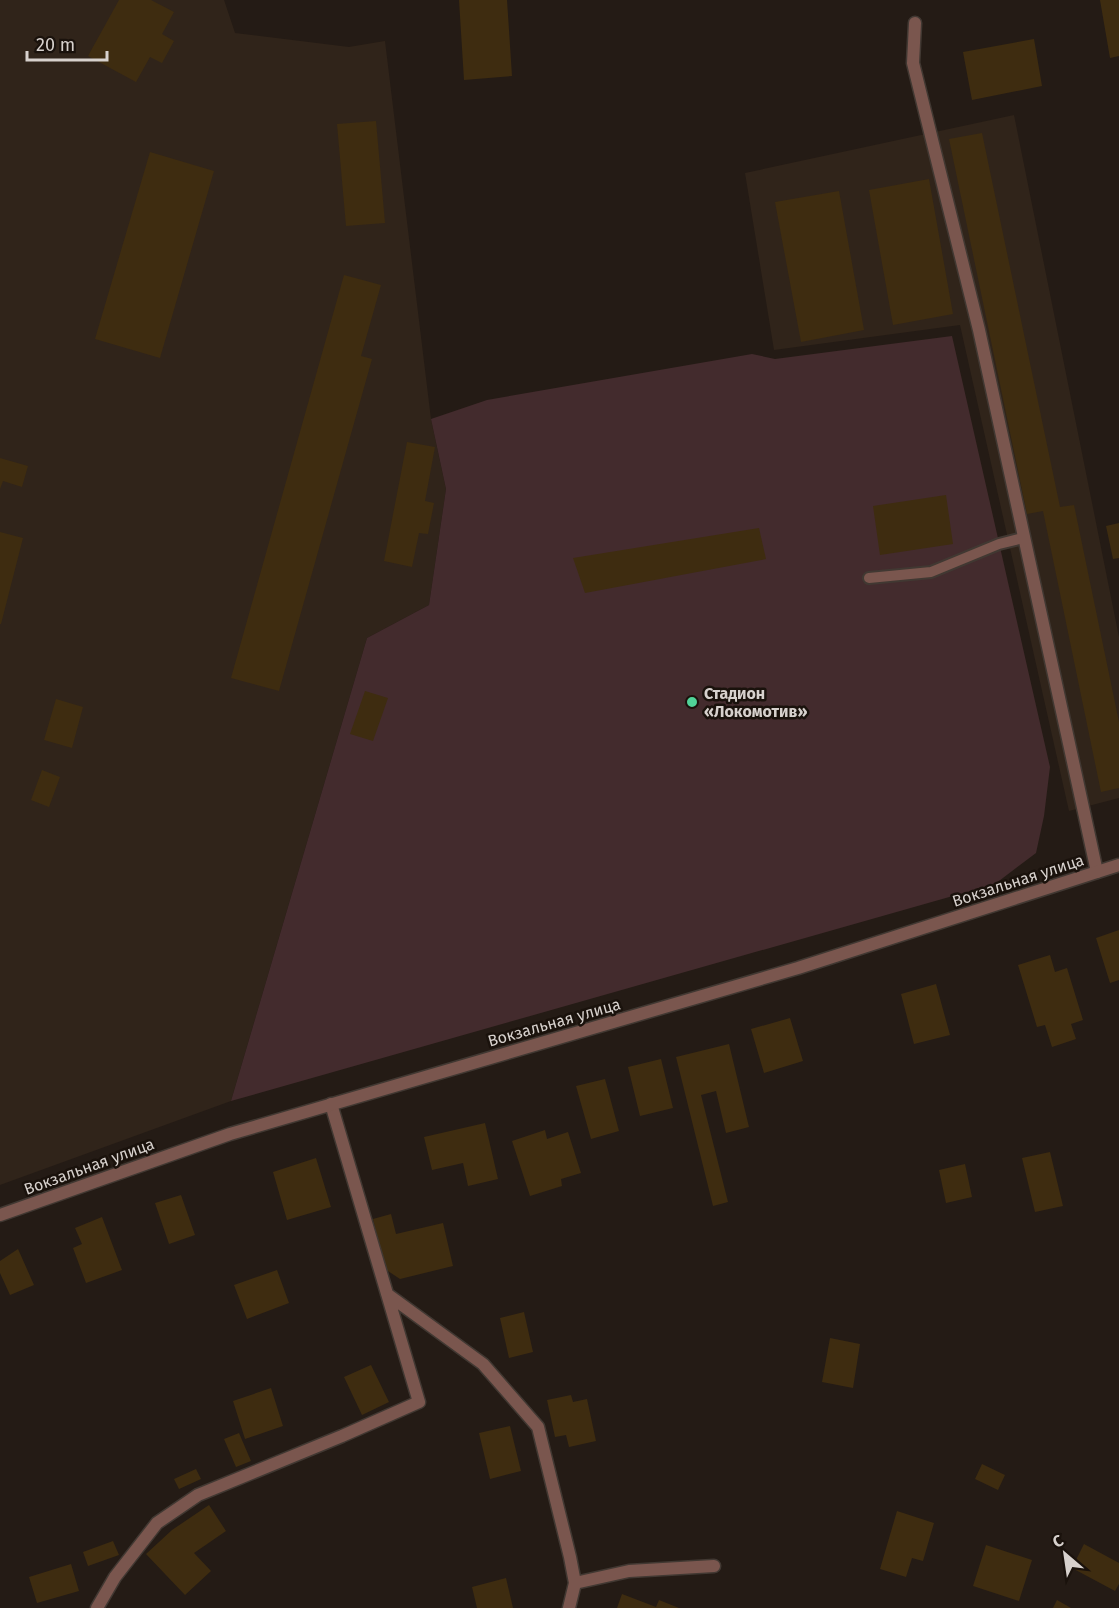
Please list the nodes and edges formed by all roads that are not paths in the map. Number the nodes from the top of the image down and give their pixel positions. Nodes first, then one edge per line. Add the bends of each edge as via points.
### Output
1 (915, 23) dead end
2 (1023, 538) junction
3 (869, 578) dead end
4 (1119, 865) edge
5 (1097, 872) junction
6 (331, 1104) junction
7 (0, 1215) edge
8 (387, 1294) junction
9 (714, 1566) dead end
10 (575, 1583) junction
11 (97, 1608) edge
12 (569, 1608) edge

1 - 2 street via 913,63 979,330
2 - 3 lane via 931,572
2 - 5 street
4 - 5 street, Вокзальная улица
5 - 6 street, Вокзальная улица via 798,968
6 - 7 street, Вокзальная улица via 230,1134
6 - 8 street
8 - 10 street via 483,1364 538,1427
8 - 11 street via 419,1402 198,1495 157,1523 115,1577
9 - 10 street via 629,1571
10 - 12 street

